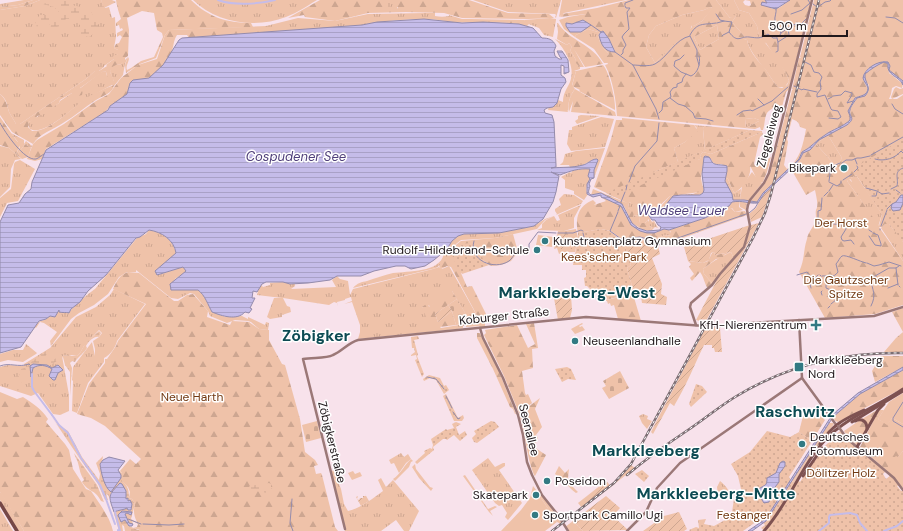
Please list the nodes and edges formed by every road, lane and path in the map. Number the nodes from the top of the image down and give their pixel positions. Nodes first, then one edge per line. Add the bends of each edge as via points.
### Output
1 (812, 0) edge
2 (903, 307) edge
3 (799, 320) junction
4 (696, 325) junction
5 (480, 328) junction
6 (303, 359) joint
7 (802, 379) junction
8 (903, 390) edge
9 (890, 399) junction
10 (875, 406) junction
11 (850, 423) junction
12 (836, 424) junction
13 (867, 430) junction
14 (857, 447) junction
15 (816, 452) junction
16 (799, 481) junction
17 (903, 490) edge
18 (0, 503) edge
19 (0, 507) edge
20 (345, 528) dead end
21 (16, 531) edge
22 (568, 531) edge
23 (627, 531) edge
24 (765, 531) edge

1 - 4 main road, Ziegeleiweg via 769,173 749,202 750,227 747,240 743,249 712,285 690,304
2 - 3 main road, Koburger Straße via 874,316
3 - 4 main road, Koburger Straße via 719,326
3 - 7 main road
4 - 5 main road, Koburger Straße via 586,316
5 - 6 main road, Koburger Straße via 357,340 330,357
5 - 22 main road, Seenallee via 517,414 532,475 542,495
6 - 20 main road, Zöbigkerstraße
7 - 12 main road
7 - 23 main road via 680,463 657,488 646,512
8 - 9 highway
8 - 10 highway
9 - 11 highway
9 - 13 highway via 878,410
10 - 12 highway
10 - 15 highway via 838,429
11 - 13 highway via 864,421
11 - 16 highway via 825,444
12 - 14 main road, bridge
12 - 15 highway
13 - 14 highway
14 - 17 main road via 894,478
15 - 16 highway
16 - 24 highway
18 - 21 highway
19 - 21 highway

